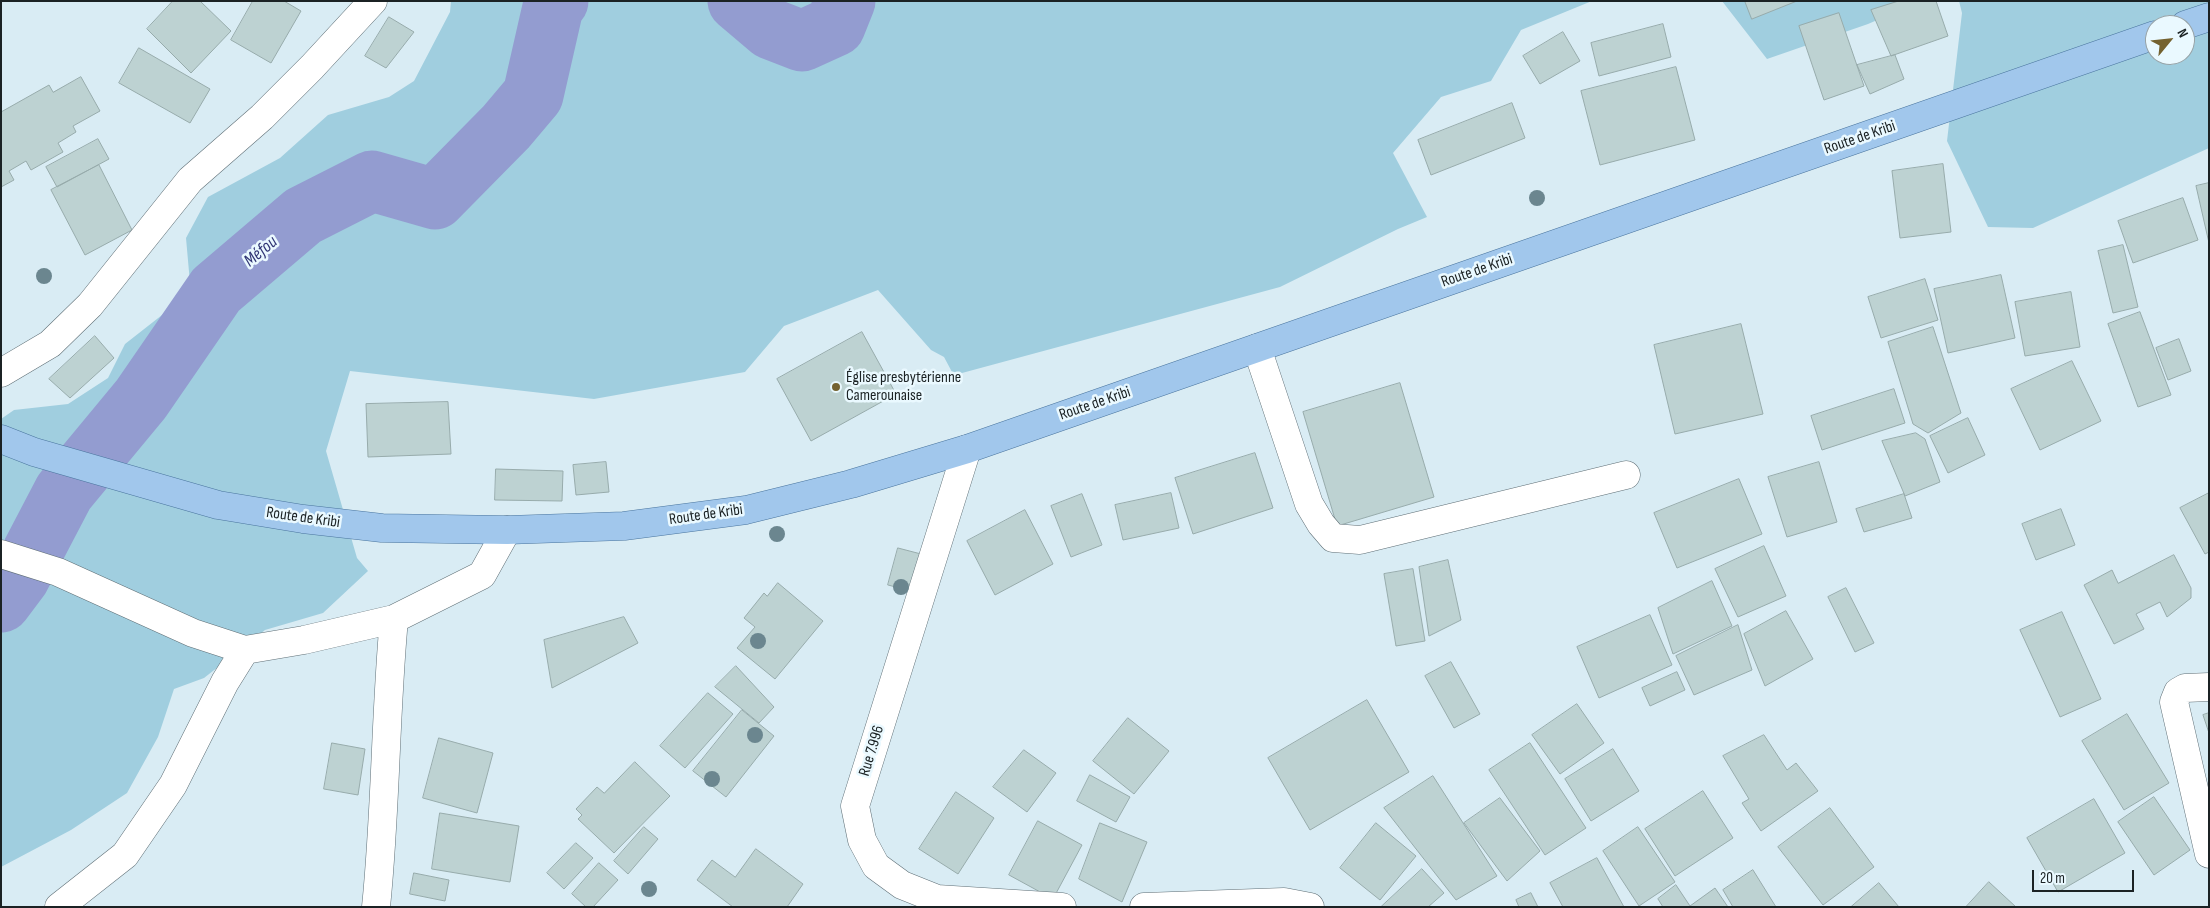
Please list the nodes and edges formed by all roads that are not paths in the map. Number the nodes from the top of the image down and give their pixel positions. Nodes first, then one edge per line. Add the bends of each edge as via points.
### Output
1 (373, 1) edge
2 (2209, 17) edge
3 (2195, 21) edge
4 (2145, 38) edge
5 (1257, 348) junction
6 (1, 372) edge
7 (1, 439) edge
8 (967, 448) junction
9 (1626, 475) dead end
10 (507, 530) junction
11 (1, 554) edge
12 (394, 619) junction
13 (245, 650) junction
14 (2209, 687) edge
15 (2209, 854) edge
16 (58, 907) edge
17 (376, 907) edge
18 (1062, 907) edge
19 (1144, 907) edge
20 (1310, 907) edge

1 - 6 street via 262,117 190,180 90,305 50,344
2 - 3 main road
4 - 5 main road, Route de Kribi
5 - 8 main road, Route de Kribi
5 - 9 street via 1309,504 1333,538 1360,540
7 - 10 main road, Route de Kribi via 34,452 218,506 303,520 382,528
8 - 10 main road, Route de Kribi via 851,484 746,510 624,526
8 - 18 street, Rue 7.996 via 854,806 862,840 876,866 902,885 937,899
10 - 12 street via 482,575
11 - 13 street via 58,572 193,633
12 - 13 street
12 - 17 street
13 - 16 street via 225,682 173,785 125,855
14 - 15 street via 2186,688 2178,692 2174,702
19 - 20 street via 1284,902

